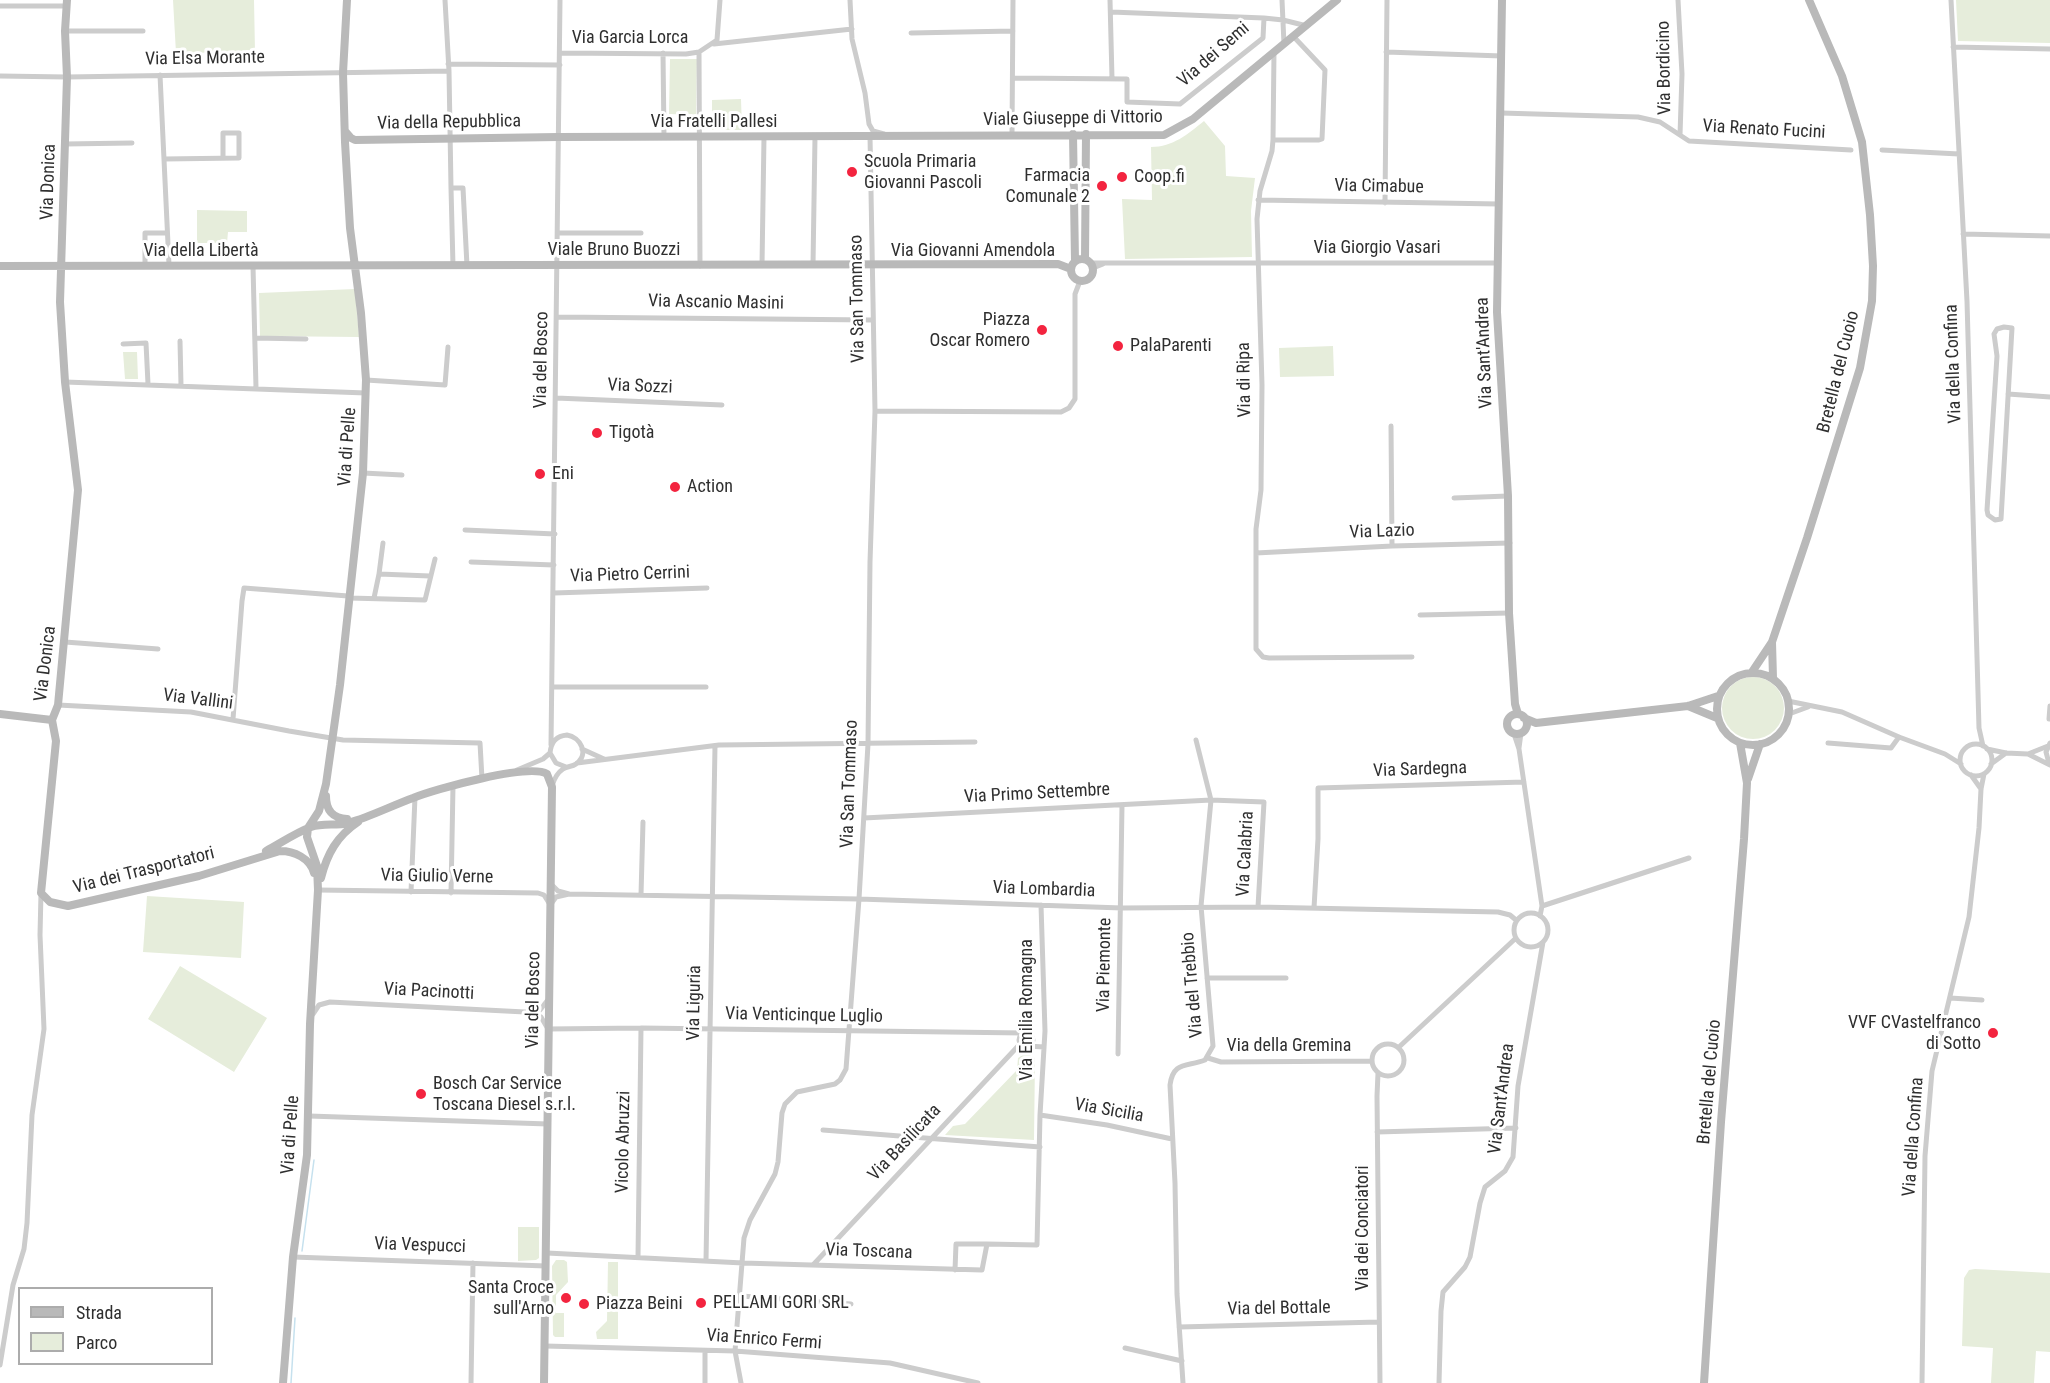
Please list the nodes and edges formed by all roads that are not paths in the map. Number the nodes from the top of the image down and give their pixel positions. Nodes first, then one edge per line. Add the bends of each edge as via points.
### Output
1 (347, 0) edge
2 (445, 0) edge
3 (560, 0) edge
4 (720, 0) edge
5 (850, 0) edge
6 (1013, 0) edge
7 (1110, 0) edge
8 (1282, 0) edge
9 (1337, 0) edge
10 (1387, 0) edge
11 (1502, 0) edge
12 (1678, 0) edge
13 (1809, 0) edge
14 (1951, 0) edge
15 (67, 3) edge
16 (0, 6) edge
17 (1111, 12) junction
18 (1264, 18) junction
19 (1283, 20) junction
20 (1307, 26) junction
21 (852, 28) junction
22 (65, 31) junction
23 (143, 31) dead end
24 (1013, 31) junction
25 (911, 33) dead end
26 (1293, 36) junction
27 (714, 44) junction
28 (1284, 44) junction
29 (1953, 47) junction
30 (2050, 49) edge
31 (699, 52) junction
32 (1274, 52) junction
33 (1386, 52) junction
34 (560, 53) junction
35 (663, 53) junction
36 (1502, 56) junction
37 (560, 65) junction
38 (448, 68) junction
39 (343, 73) junction
40 (160, 75) junction
41 (0, 76) edge
42 (67, 77) junction
43 (1014, 78) junction
44 (1112, 78) junction
45 (1501, 114) junction
46 (870, 124) junction
47 (345, 129) junction
48 (1012, 134) junction
49 (1073, 134) junction
50 (1086, 134) junction
51 (1680, 135) junction
52 (815, 136) junction
53 (852, 136) junction
54 (870, 136) junction
55 (887, 136) junction
56 (558, 137) junction
57 (664, 137) junction
58 (700, 137) junction
59 (764, 137) junction
60 (449, 139) junction
61 (1273, 140) junction
62 (132, 143) dead end
63 (65, 144) junction
64 (1851, 150) dead end
65 (1882, 150) dead end
66 (1959, 154) junction
67 (223, 158) junction
68 (164, 159) junction
69 (451, 188) junction
70 (1258, 200) junction
71 (1385, 203) junction
72 (1499, 204) junction
73 (167, 233) junction
74 (640, 233) dead end
75 (559, 234) junction
76 (1963, 234) junction
77 (2050, 236) edge
78 (353, 256) junction
79 (453, 256) junction
80 (466, 261) junction
81 (1090, 263) junction
82 (1257, 263) junction
83 (1497, 263) junction
84 (168, 265) junction
85 (558, 265) junction
86 (762, 265) junction
87 (813, 265) junction
88 (1073, 265) junction
89 (0, 266) edge
90 (60, 266) junction
91 (145, 266) junction
92 (253, 266) junction
93 (343, 266) junction
94 (354, 266) junction
95 (453, 266) junction
96 (700, 266) junction
97 (873, 266) junction
98 (1080, 281) junction
99 (558, 317) junction
100 (873, 320) junction
101 (255, 338) junction
102 (306, 339) dead end
103 (180, 341) dead end
104 (123, 344) dead end
105 (448, 347) dead end
106 (366, 380) junction
107 (65, 382) junction
108 (148, 384) junction
109 (181, 385) junction
110 (256, 388) junction
111 (366, 393) junction
112 (2008, 394) junction
113 (2050, 397) edge
114 (556, 398) junction
115 (722, 405) dead end
116 (875, 411) junction
117 (1391, 426) dead end
118 (363, 473) junction
119 (402, 475) dead end
120 (1508, 496) junction
121 (1454, 498) dead end
122 (465, 530) dead end
123 (555, 534) junction
124 (382, 543) dead end
125 (1510, 543) junction
126 (1392, 546) junction
127 (1256, 553) junction
128 (435, 559) dead end
129 (471, 562) dead end
130 (554, 565) junction
131 (379, 574) junction
132 (430, 576) junction
133 (707, 588) dead end
134 (554, 593) junction
135 (348, 597) junction
136 (374, 598) junction
137 (1509, 613) junction
138 (1420, 615) dead end
139 (65, 642) junction
140 (1772, 642) junction
141 (158, 649) dead end
142 (1412, 657) dead end
143 (1752, 672) junction
144 (1773, 678) junction
145 (552, 687) junction
146 (706, 687) dead end
147 (1718, 696) junction
148 (1788, 701) junction
149 (58, 705) junction
150 (1688, 706) junction
151 (1810, 706) junction
152 (2050, 706) edge
153 (0, 714) edge
154 (1789, 714) junction
155 (1518, 716) junction
156 (1717, 718) junction
157 (232, 719) junction
158 (2049, 719) edge
159 (52, 720) junction
160 (552, 721) junction
161 (1536, 723) junction
162 (1979, 728) junction
163 (1520, 733) junction
164 (563, 735) junction
165 (1899, 737) junction
166 (333, 739) junction
167 (1196, 740) dead end
168 (975, 742) dead end
169 (1740, 743) junction
170 (1828, 743) dead end
171 (868, 744) junction
172 (1760, 744) junction
173 (2049, 744) edge
174 (1972, 745) junction
175 (551, 746) junction
176 (715, 746) junction
177 (1985, 747) junction
178 (582, 749) junction
179 (550, 753) junction
180 (1962, 753) junction
181 (2006, 753) junction
182 (1945, 754) junction
183 (2028, 754) junction
184 (606, 760) junction
185 (577, 763) junction
186 (1961, 764) junction
187 (1991, 764) junction
188 (2050, 765) edge
189 (566, 767) junction
190 (506, 774) junction
191 (1984, 774) junction
192 (1971, 775) junction
193 (482, 779) junction
194 (1524, 782) junction
195 (1747, 783) junction
196 (326, 784) junction
197 (453, 786) junction
198 (552, 787) junction
199 (1981, 789) junction
200 (415, 797) junction
201 (1211, 800) junction
202 (1264, 802) joint
203 (1122, 805) junction
204 (369, 815) junction
205 (864, 818) junction
206 (643, 822) dead end
207 (308, 828) junction
208 (257, 856) junction
209 (1689, 858) dead end
210 (550, 880) junction
211 (318, 889) junction
212 (411, 892) junction
213 (41, 893) junction
214 (451, 893) junction
215 (569, 894) junction
216 (641, 895) junction
217 (713, 896) junction
218 (860, 899) junction
219 (550, 905) junction
220 (1041, 905) junction
221 (1201, 906) junction
222 (1542, 906) junction
223 (1258, 907) junction
224 (1122, 908) junction
225 (1314, 908) junction
226 (1540, 916) junction
227 (1516, 920) junction
228 (1516, 938) junction
229 (1543, 942) junction
230 (313, 976) junction
231 (1207, 978) junction
232 (1286, 978) dead end
233 (549, 997) junction
234 (1950, 998) junction
235 (1982, 1000) dead end
236 (330, 1002) junction
237 (525, 1012) junction
238 (310, 1024) junction
239 (641, 1028) junction
240 (548, 1029) junction
241 (709, 1030) junction
242 (1045, 1031) junction
243 (850, 1032) junction
244 (1026, 1033) junction
245 (1020, 1044) junction
246 (1028, 1046) junction
247 (1044, 1047) junction
248 (1399, 1047) junction
249 (1118, 1054) dead end
250 (1208, 1058) junction
251 (1371, 1061) junction
252 (1378, 1073) junction
253 (1040, 1115) junction
254 (309, 1116) junction
255 (548, 1124) junction
256 (1516, 1128) junction
257 (823, 1130) dead end
258 (1377, 1132) junction
259 (1172, 1139) junction
260 (928, 1140) junction
261 (1040, 1147) junction
262 (987, 1244) junction
263 (547, 1253) junction
264 (293, 1257) junction
265 (638, 1257) junction
266 (706, 1261) junction
267 (473, 1263) junction
268 (743, 1263) junction
269 (813, 1265) junction
270 (546, 1266) junction
271 (955, 1270) junction
272 (741, 1296) junction
273 (851, 1304) dead end
274 (1379, 1322) junction
275 (1179, 1326) junction
276 (545, 1346) junction
277 (1125, 1348) dead end
278 (705, 1351) junction
279 (735, 1351) junction
280 (1182, 1361) junction
281 (0, 1365) edge
282 (282, 1383) edge
283 (471, 1383) edge
284 (544, 1383) edge
285 (705, 1383) edge
286 (741, 1383) edge
287 (978, 1383) edge
288 (1183, 1383) edge
289 (1380, 1383) edge
290 (1439, 1383) edge
291 (1704, 1383) edge
292 (1922, 1383) edge

1 - 39 street, Via di Pelle
2 - 38 street
3 - 34 street, Via del Bosco
4 - 27 street
5 - 21 street
6 - 24 street
7 - 17 street
8 - 19 street
9 - 20 street, Viale Giuseppe di Vittorio
10 - 33 street
11 - 36 street, Via Sant'Andrea
12 - 51 street, Via Bordicino
13 - 140 street, Bretella del Cuoio via 1842,76 1862,142 1870,215 1872,301 1854,389
14 - 29 street, Via della Confina
15 - 16 street
15 - 22 street, Via Donica
17 - 18 street
17 - 44 street
18 - 19 street
18 - 44 street, Via dei Semi via 1263,38 1180,104 1127,102 1127,79
19 - 20 street
19 - 28 street
20 - 26 street, Viale Giuseppe di Vittorio
21 - 27 street
21 - 46 street
22 - 23 street
22 - 42 street, Via Donica
24 - 25 street
24 - 43 street
26 - 28 street, Viale Giuseppe di Vittorio
26 - 61 street via 1325,70 1322,139
27 - 31 street
28 - 32 street, Viale Giuseppe di Vittorio
29 - 30 street
29 - 66 street, Via della Confina
31 - 35 street, Via Garcia Lorca
31 - 58 street
32 - 50 street, Viale Giuseppe di Vittorio via 1172,132 1152,136
32 - 61 street, Via di Ripa
33 - 36 street
33 - 71 street
34 - 35 street, Via Garcia Lorca
34 - 37 street, Via del Bosco
35 - 57 street
36 - 45 street, Via Sant'Andrea
37 - 38 street, Via Elsa Morante
37 - 56 street, Via del Bosco
38 - 39 street, Via Elsa Morante
38 - 60 street
39 - 40 street, Via Elsa Morante
39 - 47 street, Via di Pelle
40 - 42 street, Via Elsa Morante
40 - 68 street
41 - 42 street, Via Elsa Morante
42 - 63 street, Via Donica
43 - 44 street
43 - 48 street
45 - 51 street, Via Renato Fucini via 1638,117 1660,122
45 - 72 street, Via Sant'Andrea
46 - 53 street
46 - 55 street via 873,131
47 - 60 street, Via della Repubblica via 355,140
47 - 78 street, Via di Pelle
48 - 49 street, Viale Giuseppe di Vittorio
48 - 55 street, Viale Giuseppe di Vittorio
49 - 50 street, Viale Giuseppe di Vittorio
49 - 88 street
50 - 81 street
51 - 64 street, Via Renato Fucini via 1689,141
52 - 53 street, Via Fratelli Pallesi
52 - 59 street, Via Fratelli Pallesi
52 - 87 street
53 - 54 street, Via Fratelli Pallesi
54 - 55 street, Viale Giuseppe di Vittorio
54 - 97 street, Via San Tommaso
56 - 57 street, Via Fratelli Pallesi
56 - 60 street, Via della Repubblica
56 - 75 street, Via del Bosco
57 - 58 street, Via Fratelli Pallesi
58 - 59 street, Via Fratelli Pallesi
58 - 96 street
59 - 86 street
60 - 69 street
61 - 70 street, Via di Ripa
62 - 63 street
63 - 90 street, Via Donica
65 - 66 street
66 - 76 street, Via della Confina
67 - 67 street via 223,133 239,133 239,158
67 - 68 street
68 - 73 street
69 - 79 street
69 - 80 street via 463,188
70 - 71 street, Via Cimabue
70 - 82 street, Via di Ripa
71 - 72 street, Via Cimabue
72 - 83 street, Via Sant'Andrea
73 - 84 street
73 - 91 street via 145,233
74 - 75 street
75 - 85 street, Via del Bosco
76 - 77 street
76 - 162 street, Via della Confina
78 - 93 street
78 - 94 street, Via di Pelle
79 - 80 street
79 - 95 street
80 - 85 street, Viale Bruno Buozzi
80 - 95 street, Viale Bruno Buozzi
81 - 82 street, Via Giorgio Vasari
81 - 88 street, Via Giovanni Amendola
81 - 98 street via 1090,278
82 - 83 street, Via Giorgio Vasari
82 - 127 street, Via di Ripa via 1262,385
83 - 120 street, Via Sant'Andrea via 1498,354
84 - 91 street, Via della Libertà
84 - 92 street, Via della Libertà
85 - 96 street, Viale Bruno Buozzi
85 - 99 street, Via del Bosco
86 - 87 street, Viale Bruno Buozzi
86 - 96 street, Viale Bruno Buozzi
87 - 97 street, Viale Bruno Buozzi
88 - 97 street, Via Giovanni Amendola
88 - 98 street via 1072,276
89 - 90 street, Via della Libertà
90 - 91 street, Via della Libertà
90 - 107 street, Via Donica
92 - 93 street, Via della Libertà
92 - 101 street
93 - 94 street, Via della Libertà
94 - 95 street, Viale Bruno Buozzi
94 - 106 street, Via di Pelle
97 - 100 street, Via San Tommaso
98 - 116 street via 1075,294 1075,399 1069,408 1061,412
99 - 100 street, Via Ascanio Masini
99 - 114 street, Via del Bosco
100 - 116 street, Via San Tommaso
101 - 102 street
101 - 110 street
103 - 109 street
104 - 108 street via 146,343
105 - 106 street via 445,385
106 - 111 street, Via di Pelle
107 - 108 street
107 - 139 street, Via Donica via 78,490
108 - 109 street
109 - 110 street
110 - 111 street
111 - 118 street, Via di Pelle
112 - 112 street via 2012,328 2004,327 1994,334 1997,356 1987,510 1995,520 2001,519
112 - 113 street
114 - 115 street, Via Sozzi
114 - 123 street, Via del Bosco
116 - 171 street, Via San Tommaso
117 - 126 street
118 - 119 street
118 - 135 street, Via di Pelle
120 - 121 street
120 - 125 street, Via Sant'Andrea
122 - 123 street
123 - 130 street, Via del Bosco
124 - 131 street
125 - 126 street, Via Lazio
125 - 137 street, Via Sant'Andrea
126 - 127 street, Via Lazio
127 - 142 street, Via di Ripa via 1256,649 1263,657
128 - 132 street
129 - 130 street
130 - 134 street, Via del Bosco
131 - 132 street
131 - 136 street
132 - 136 street via 425,600
133 - 134 street, Via Pietro Cerrini
134 - 145 street, Via del Bosco
135 - 136 street
135 - 157 street via 244,588
135 - 166 street, Via di Pelle
137 - 138 street
137 - 155 street, Via Sant'Andrea
139 - 141 street
139 - 149 street, Via Donica
140 - 143 street, Bretella del Cuoio
140 - 144 street, Bretella del Cuoio
143 - 144 street
143 - 147 street via 1734,677
144 - 148 street
145 - 146 street
145 - 160 street, Via del Bosco
147 - 150 street
147 - 156 street
148 - 151 street
148 - 154 street
149 - 157 street, Via Vallini via 191,712
149 - 159 street, Via Donica
150 - 156 street
150 - 161 street
151 - 154 street
151 - 165 street via 1842,712
152 - 158 street
153 - 159 street
154 - 172 street via 1776,736
155 - 161 street
155 - 163 street via 1527,726
155 - 163 street via 1507,721 1507,728
156 - 169 street via 1726,733
157 - 166 street, Via Vallini
159 - 213 street, Via Donica via 56,741
160 - 164 street
160 - 175 street, Via del Bosco
161 - 163 street
162 - 174 street, Via della Confina
162 - 177 street, Via della Confina
163 - 194 street, Via Sant'Andrea
164 - 175 street
164 - 178 street via 576,738
165 - 170 street via 1892,748
165 - 182 street
166 - 193 street, Via Vallini via 480,743
166 - 196 street, Via di Pelle
167 - 201 street, Via del Trebbio
168 - 171 street
169 - 172 street
169 - 195 street, Bretella del Cuoio
171 - 176 street
171 - 205 street, Via San Tommaso
172 - 195 street, Bretella del Cuoio
173 - 183 street
173 - 188 street via 2046,756
174 - 177 street
174 - 180 street, Via della Confina
175 - 179 street, Via del Bosco
176 - 184 street
176 - 217 street, Via Liguria
177 - 181 street
177 - 187 street, Via della Confina via 1991,754
178 - 184 street
178 - 185 street
179 - 189 street via 556,763
179 - 190 street
180 - 182 street
180 - 186 street
181 - 183 street
181 - 187 street
182 - 186 street
183 - 188 street
184 - 185 street
185 - 189 street
186 - 192 street
187 - 191 street, Via della Confina
189 - 198 street via 558,773
190 - 193 street
190 - 198 street via 540,771 547,774
191 - 192 street
191 - 199 street, Via della Confina
192 - 199 street
193 - 197 street
194 - 222 street, Via Sant'Andrea
194 - 225 street, Via Sardegna via 1318,788
195 - 291 street, Bretella del Cuoio
196 - 204 street via 326,803 334,816 345,819
196 - 207 street, Via di Pelle via 319,811
197 - 200 street
197 - 214 street
198 - 210 street, Via del Bosco
199 - 234 street, Via della Confina via 1968,918
200 - 204 street
200 - 212 street
201 - 202 street, Via Primo Settembre
201 - 203 street, Via Primo Settembre
201 - 221 street, Via del Trebbio
202 - 223 street, Via Calabria
203 - 205 street, Via Primo Settembre
203 - 224 street, Via Piemonte
204 - 207 street via 346,823
204 - 211 street, Via di Pelle via 339,836
205 - 218 street, Via San Tommaso
206 - 216 street
207 - 208 street, Via dei Trasportatori
207 - 211 street, Via di Pelle
208 - 211 street, Via dei Trasportatori via 280,851 299,855 312,866
208 - 213 street, Via dei Trasportatori via 199,876 68,906 50,902
209 - 222 street
210 - 215 street via 554,888
210 - 219 street, Via del Bosco
211 - 212 street, Via Giulio Verne
211 - 230 street, Via di Pelle
212 - 214 street, Via Giulio Verne
213 - 281 street, Via Donica via 44,1029 32,1115 24,1250
214 - 219 street, Via Giulio Verne via 538,893
215 - 216 street, Via Lombardia
215 - 219 street via 556,897
216 - 217 street, Via Lombardia
217 - 218 street, Via Lombardia
217 - 241 street, Via Liguria
218 - 220 street, Via Lombardia
218 - 243 street, Via San Tommaso
219 - 233 street, Via del Bosco
220 - 224 street, Via Lombardia
220 - 242 street, Via Emilia Romagna
221 - 223 street, Via Lombardia
221 - 224 street, Via Lombardia
221 - 231 street, Via del Trebbio
222 - 226 street, Via Sant'Andrea
223 - 225 street, Via Lombardia
224 - 249 street, Via Piemonte
225 - 227 street, Via Lombardia via 1498,912
226 - 227 street via 1528,913
226 - 229 street, Via Sant'Andrea via 1548,928
227 - 228 street
228 - 229 street via 1530,946
228 - 248 street
229 - 256 street, Via Sant'Andrea via 1518,1086
230 - 236 street via 316,995
230 - 238 street, Via di Pelle
231 - 232 street
231 - 250 street, Via del Trebbio via 1213,1037
233 - 237 street via 542,1009
233 - 240 street, Via del Bosco
234 - 235 street
234 - 292 street, Via della Confina via 1932,1071 1925,1156
236 - 237 street, Via Pacinotti
236 - 238 street via 316,1007
237 - 240 street via 541,1017
238 - 254 street, Via di Pelle
239 - 240 street, Via Venticinque Luglio
239 - 241 street, Via Venticinque Luglio
239 - 265 street, Vicolo Abruzzi
240 - 255 street, Via del Bosco
241 - 243 street, Via Venticinque Luglio
241 - 266 street, Via Liguria
242 - 244 street, Via Venticinque Luglio
242 - 247 street, Via Emilia Romagna
243 - 244 street, Via Venticinque Luglio
243 - 268 street, Via San Tommaso via 846,1069 840,1080 797,1092 785,1104 775,1174 747,1228
244 - 245 street via 1019,1037
244 - 246 street via 1033,1039
245 - 246 street
245 - 260 street, Via Basilicata
246 - 247 street
247 - 253 street, Via Emilia Romagna
248 - 251 street via 1392,1043 1378,1046
248 - 252 street via 1405,1061 1400,1071 1392,1076
250 - 251 street, Via della Gremina via 1221,1062
250 - 259 street, Via del Trebbio via 1181,1065 1172,1075
251 - 252 street
252 - 258 street, Via dei Conciatori
253 - 259 street, Via Sicilia
253 - 261 street
254 - 255 street
254 - 264 street, Via di Pelle
255 - 263 street, Via del Bosco
256 - 258 street
256 - 290 street, Via Sant'Andrea via 1513,1157 1505,1171 1485,1187 1470,1257 1443,1292
257 - 260 street
258 - 274 street, Via dei Conciatori
259 - 275 street, Via del Trebbio
260 - 261 street
260 - 269 street, Via Basilicata
261 - 262 street via 1037,1245
262 - 271 street, Via Toscana via 982,1270
262 - 271 street via 956,1244
263 - 265 street, Via Toscana
263 - 270 street, Via del Bosco
264 - 267 street, Via Vespucci
264 - 282 street, Via di Pelle
265 - 266 street, Via Toscana
266 - 268 street, Via Toscana
267 - 270 street, Via Vespucci
267 - 283 street
268 - 269 street, Via Toscana
268 - 272 street, Via San Tommaso
269 - 271 street, Via Toscana
270 - 276 street, Via del Bosco
272 - 273 street
272 - 279 street, Via San Tommaso
274 - 275 street, Via del Bottale
274 - 289 street, Via dei Conciatori
275 - 280 street, Via del Trebbio
276 - 278 street, Via Enrico Fermi
276 - 284 street, Via del Bosco
277 - 280 street
278 - 279 street, Via Enrico Fermi
278 - 285 street
279 - 286 street, Via San Tommaso
279 - 287 street, Via Enrico Fermi via 890,1364
280 - 288 street, Via del Trebbio

